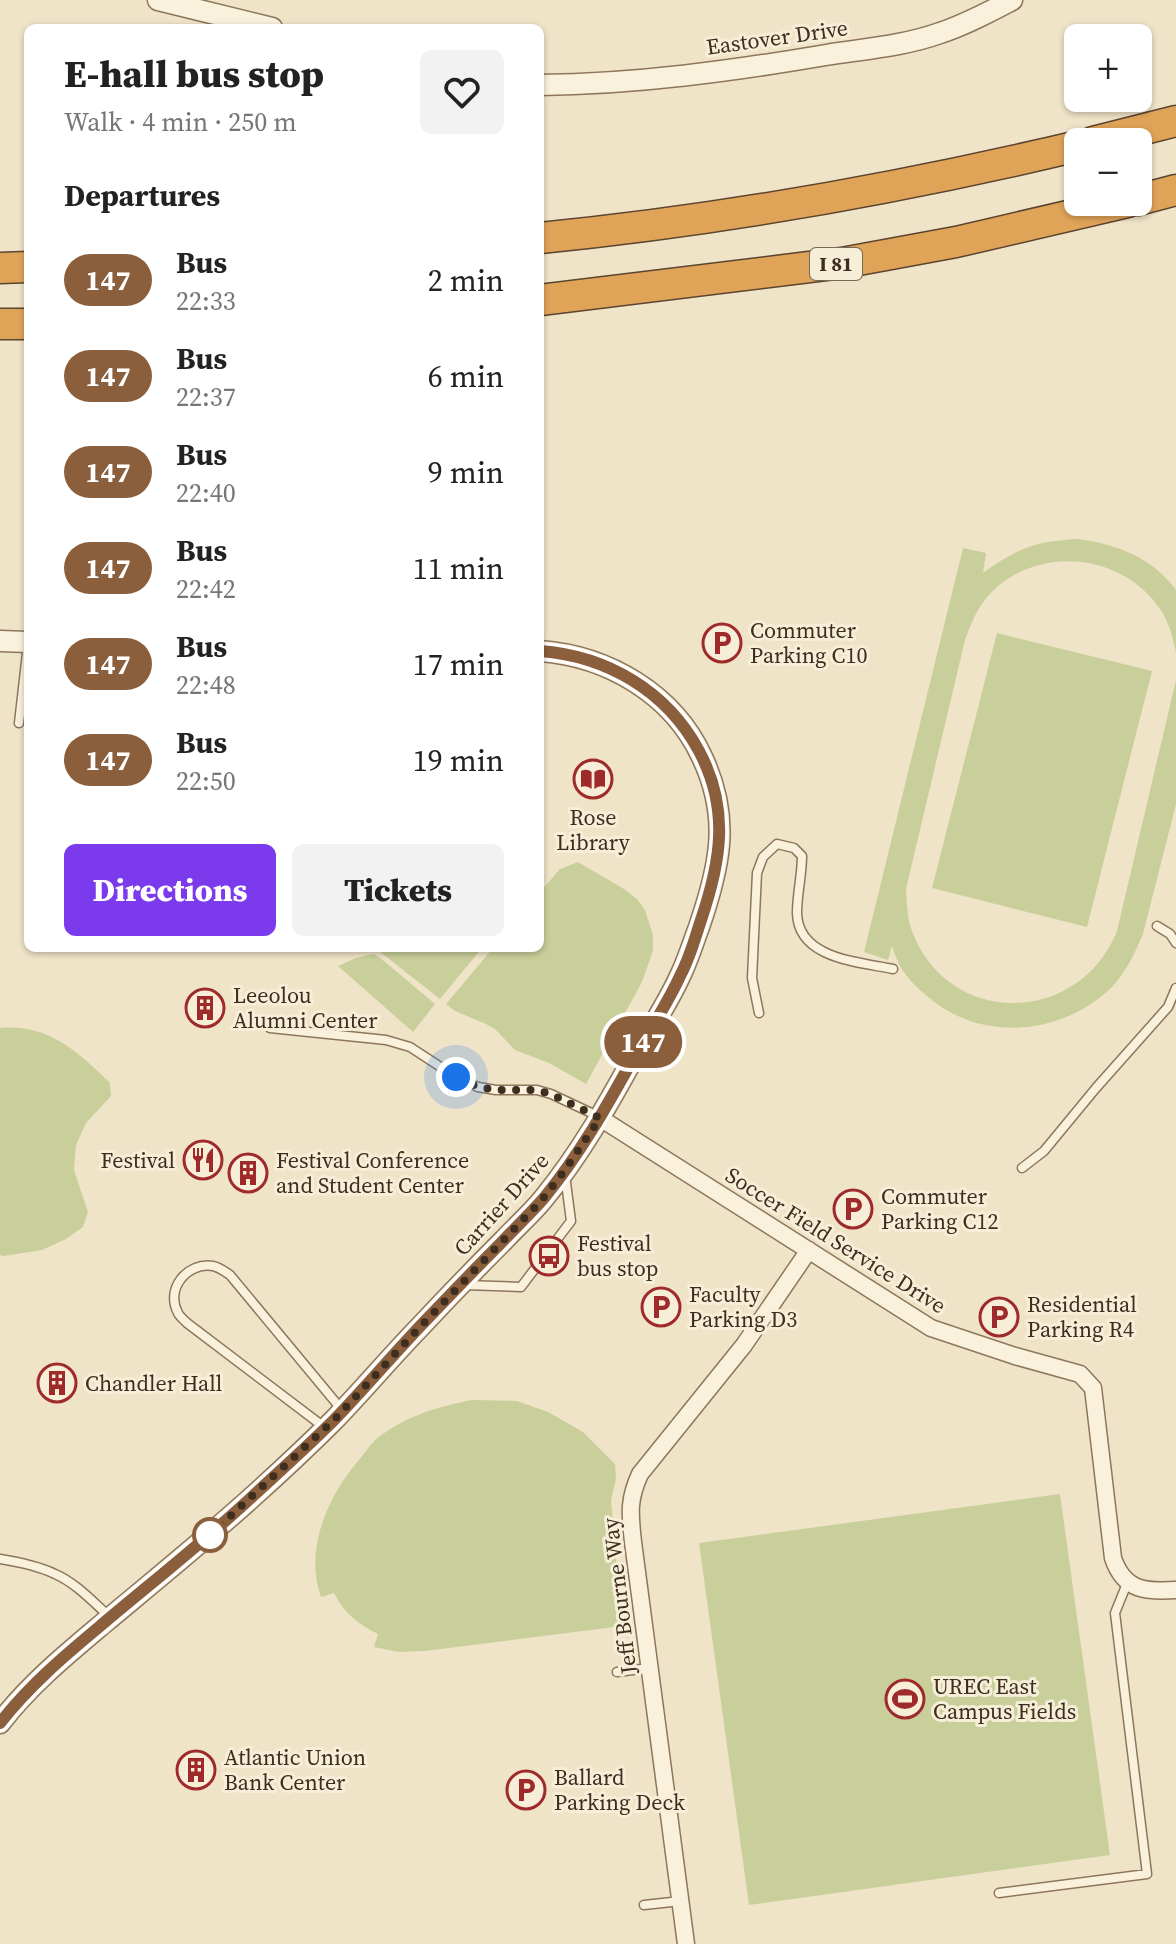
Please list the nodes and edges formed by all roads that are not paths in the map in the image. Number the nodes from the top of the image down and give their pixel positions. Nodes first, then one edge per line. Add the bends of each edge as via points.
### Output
1 (158, 0) edge
2 (1012, 0) edge
3 (222, 8) edge
4 (262, 24) edge
5 (544, 85) edge
6 (1176, 121) edge
7 (1148, 128) edge
8 (1064, 149) edge
9 (1176, 190) edge
10 (1152, 196) edge
11 (1068, 216) edge
12 (544, 238) edge
13 (24, 267) edge
14 (0, 268) edge
15 (544, 300) edge
16 (0, 324) edge
17 (24, 324) edge
18 (0, 641) edge
19 (24, 642) edge
20 (544, 651) edge
21 (24, 678) edge
22 (19, 723) dead end
23 (1157, 926) dead end
24 (1176, 943) edge
25 (893, 969) dead end
26 (1176, 988) edge
27 (759, 1013) dead end
28 (270, 1028) dead end
29 (600, 1118) junction
30 (1022, 1168) dead end
31 (565, 1170) junction
32 (809, 1250) junction
33 (460, 1285) junction
34 (343, 1411) junction
35 (325, 1428) junction
36 (0, 1559) edge
37 (1128, 1581) junction
38 (1176, 1590) edge
39 (111, 1617) junction
40 (650, 1667) junction
41 (617, 1672) dead end
42 (0, 1723) edge
43 (999, 1893) dead end
44 (681, 1901) junction
45 (644, 1905) dead end
46 (686, 1944) edge

1 - 3 street
2 - 5 street, Eastover Drive via 939,34 899,43 769,65
3 - 4 street
6 - 7 highway
8 - 12 highway via 826,199
9 - 10 highway
11 - 15 highway, I 81 via 842,263
13 - 14 highway
16 - 17 highway
18 - 19 street
20 - 29 street, Carrier Drive via 604,665 653,695 698,748 718,808 716,873 689,956
21 - 22 lane
23 - 24 lane
25 - 27 lane via 839,958 815,947 801,933 797,913 802,856 777,844 763,857 757,873 752,978
26 - 30 lane via 1168,1007 1044,1151
28 - 29 lane via 386,1040 410,1047 478,1087 537,1090
29 - 31 street, Carrier Drive
29 - 32 street, Soccer Field Service Drive
31 - 33 street, Carrier Drive
31 - 33 lane via 571,1221 521,1287
32 - 37 street, Soccer Field Service Drive via 931,1328 1080,1374 1093,1388 1113,1558
32 - 40 street, Jeff Bourne Way via 633,1489 630,1517
33 - 34 street, Carrier Drive
34 - 35 street, Carrier Drive
34 - 35 lane via 230,1275 216,1266 187,1271 174,1296 178,1313
35 - 39 street, Carrier Drive
36 - 39 lane via 57,1574
37 - 38 street via 1145,1590
37 - 43 lane via 1115,1613 1147,1874
39 - 42 street, Carrier Drive via 40,1678
40 - 41 lane
40 - 44 street, Jeff Bourne Way
44 - 45 lane
44 - 46 street, Jeff Bourne Way

